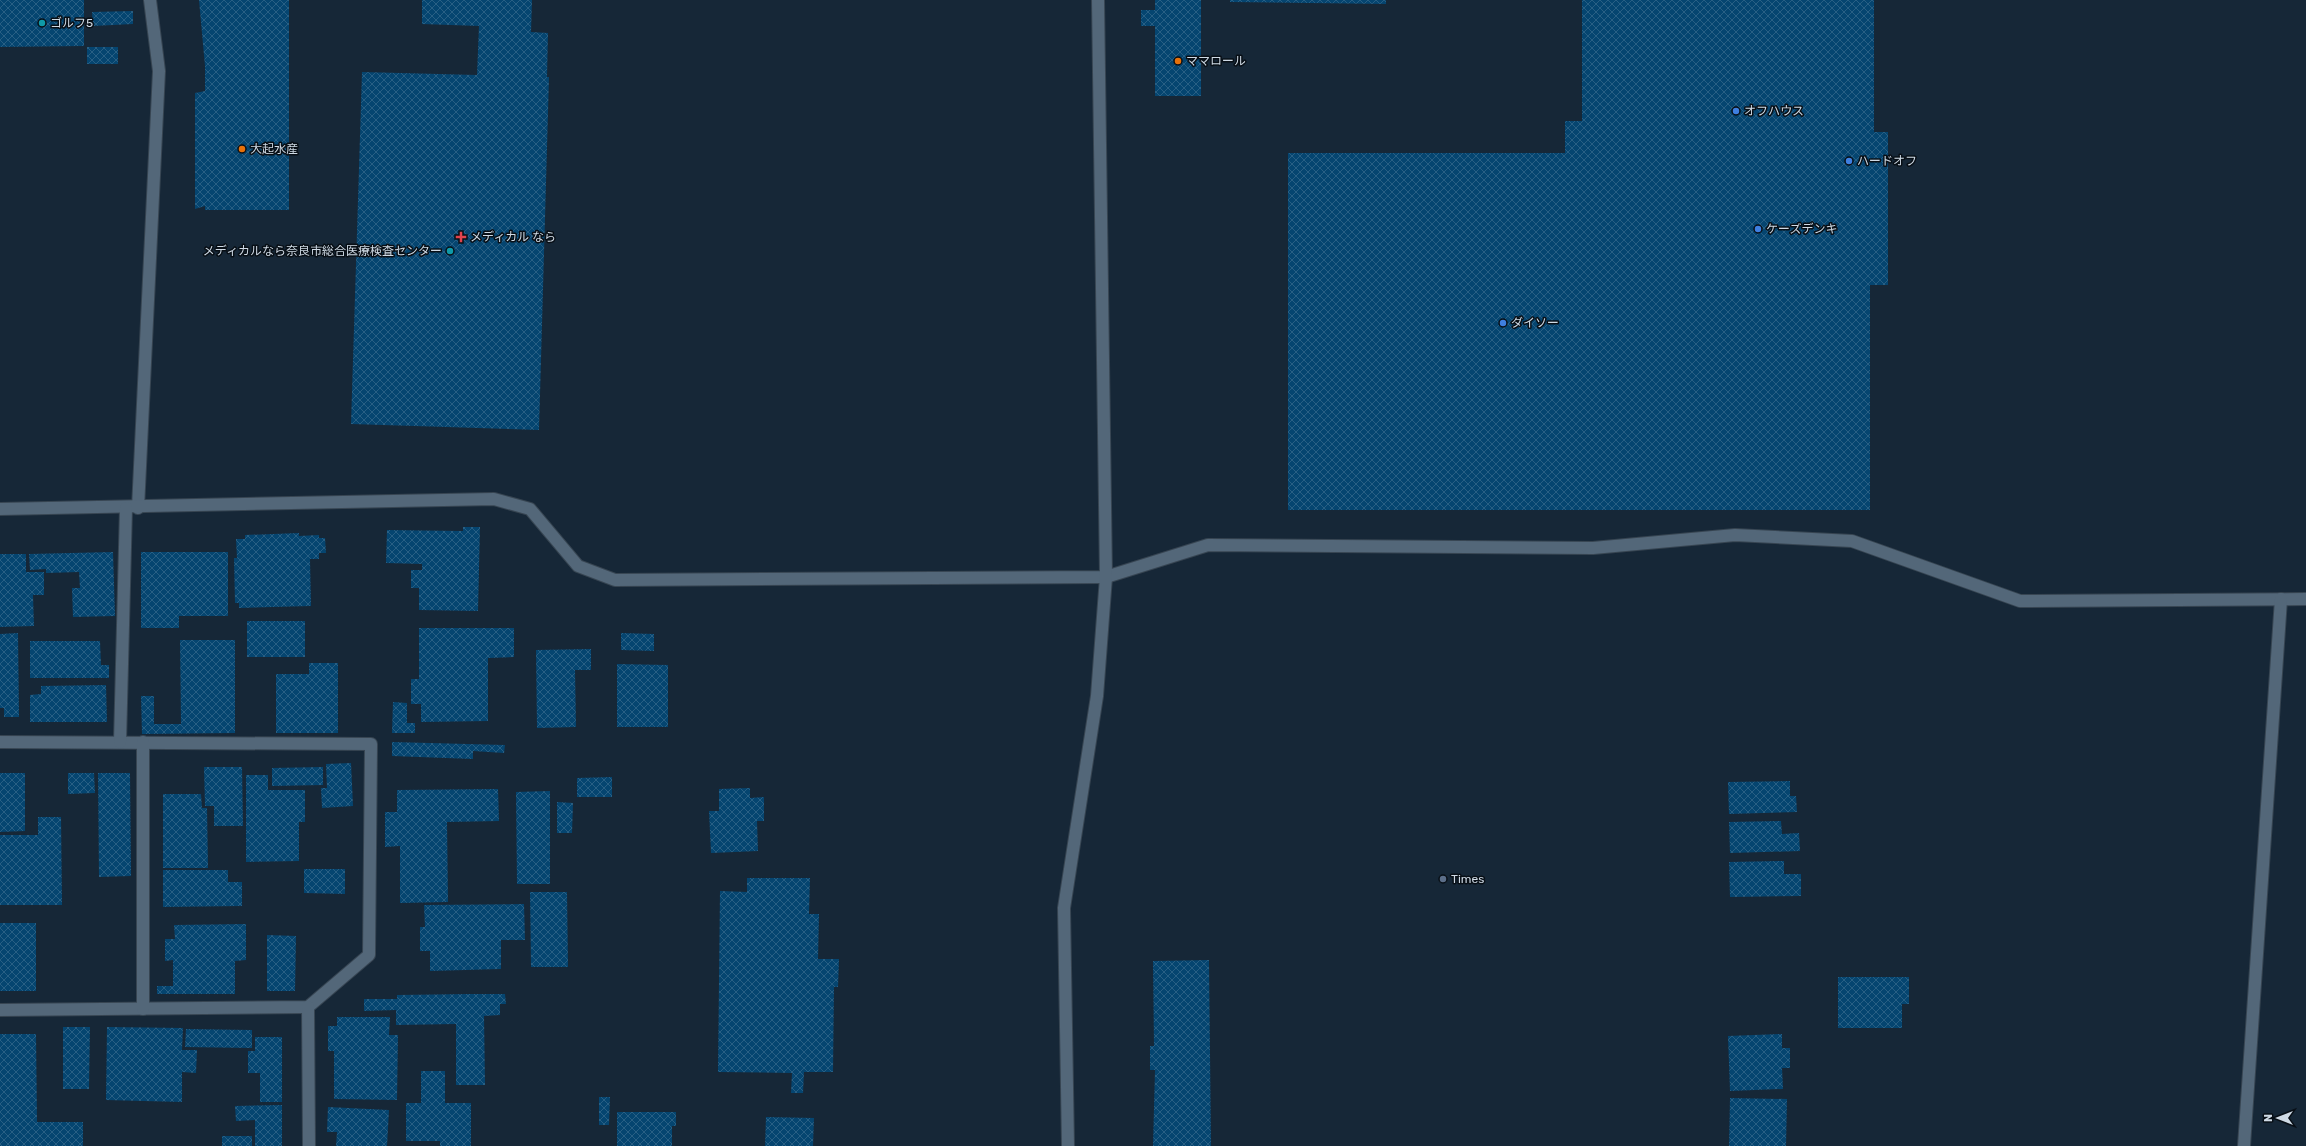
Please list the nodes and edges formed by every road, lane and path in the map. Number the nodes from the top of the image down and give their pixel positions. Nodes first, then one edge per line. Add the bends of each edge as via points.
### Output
1 (150, 0) edge
2 (1098, 0) edge
3 (132, 508) junction
4 (0, 509) edge
5 (1106, 577) junction
6 (2281, 599) junction
7 (2306, 599) edge
8 (0, 742) edge
9 (120, 742) junction
10 (143, 742) junction
11 (308, 1007) junction
12 (143, 1009) junction
13 (0, 1010) edge
14 (309, 1146) edge
15 (1068, 1146) edge
16 (2244, 1146) edge

1 - 3 street via 159,71
2 - 5 street
3 - 4 street
3 - 5 street via 494,499 530,509 578,566 615,580
3 - 9 street
5 - 6 street via 1208,545 1593,548 1734,535 1852,541 2020,601
5 - 15 street via 1097,696 1064,908
6 - 7 street
6 - 16 street
8 - 9 street
9 - 10 street
10 - 11 street via 371,744 369,955
10 - 12 street
11 - 12 street
11 - 14 street
12 - 13 street

